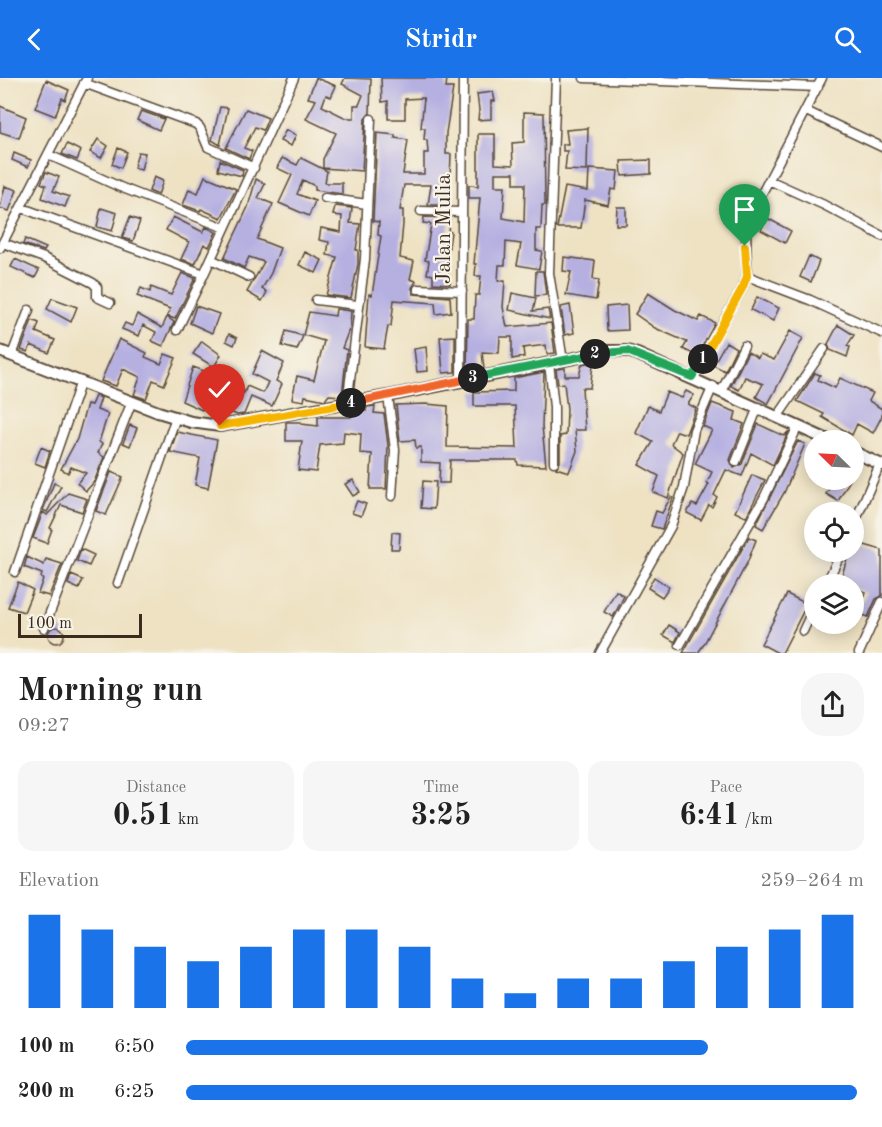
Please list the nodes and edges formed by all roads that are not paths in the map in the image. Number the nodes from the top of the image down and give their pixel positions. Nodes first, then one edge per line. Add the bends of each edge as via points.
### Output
1 (294, 78) edge
2 (463, 78) edge
3 (556, 78) edge
4 (584, 78) edge
5 (822, 78) edge
6 (85, 81) edge
7 (818, 87) junction
8 (806, 111) junction
9 (371, 118) dead end
10 (882, 147) edge
11 (49, 155) junction
12 (254, 168) junction
13 (771, 181) junction
14 (325, 198) dead end
15 (367, 204) junction
16 (22, 208) junction
17 (421, 211) dead end
18 (462, 212) junction
19 (225, 228) junction
20 (882, 236) edge
21 (2, 245) edge
22 (211, 259) junction
23 (204, 274) junction
24 (747, 276) junction
25 (249, 277) dead end
26 (418, 289) dead end
27 (462, 291) junction
28 (316, 300) dead end
29 (110, 303) dead end
30 (357, 305) junction
31 (29, 310) dead end
32 (177, 330) dead end
33 (882, 333) edge
34 (744, 346) dead end
35 (825, 349) dead end
36 (0, 351) edge
37 (12, 355) junction
38 (563, 361) junction
39 (549, 363) junction
40 (692, 377) junction
41 (81, 381) junction
42 (461, 381) junction
43 (717, 388) junction
44 (388, 396) junction
45 (132, 401) junction
46 (347, 404) junction
47 (758, 407) junction
48 (176, 417) junction
49 (778, 417) junction
50 (798, 426) junction
51 (807, 430) edge
52 (864, 457) edge
53 (554, 462) dead end
54 (736, 462) dead end
55 (881, 465) edge
56 (392, 496) dead end
57 (864, 502) edge
58 (15, 572) dead end
59 (118, 584) dead end
60 (882, 603) edge
61 (44, 628) dead end
62 (680, 645) dead end
63 (600, 653) edge
64 (859, 653) edge

1 - 12 street
2 - 18 street, Jalan Mulia
3 - 38 street via 549,273
4 - 7 street
5 - 7 street
6 - 11 street
6 - 12 street via 196,124 208,147
7 - 8 street
8 - 10 street
8 - 13 street
9 - 15 street
11 - 16 street
11 - 19 street
12 - 19 street
13 - 20 street
13 - 24 street via 746,224
14 - 15 street
15 - 30 street via 365,260
16 - 21 street
16 - 23 street
17 - 18 street
18 - 27 street, Jalan Mulia
19 - 22 street
21 - 29 street via 44,258 93,283 97,286 97,297
22 - 23 street
22 - 25 street
23 - 32 street
24 - 33 street
24 - 40 street
26 - 27 street
27 - 42 street, Jalan Mulia
28 - 30 street
30 - 46 street
31 - 37 street
34 - 43 street
35 - 49 street
36 - 37 main road
37 - 41 main road
38 - 39 main road
38 - 40 main road via 627,351
39 - 42 main road
39 - 53 street
40 - 43 main road
41 - 45 main road
41 - 58 street
42 - 44 main road
43 - 47 main road
43 - 63 street via 694,430 686,477 670,526
44 - 46 main road
44 - 56 street via 395,450
45 - 48 main road
45 - 61 street
46 - 48 main road via 220,426
47 - 49 main road
47 - 54 street
48 - 59 street
49 - 50 main road
50 - 51 main road
50 - 62 street via 764,498
52 - 55 main road
55 - 57 street
60 - 64 street

